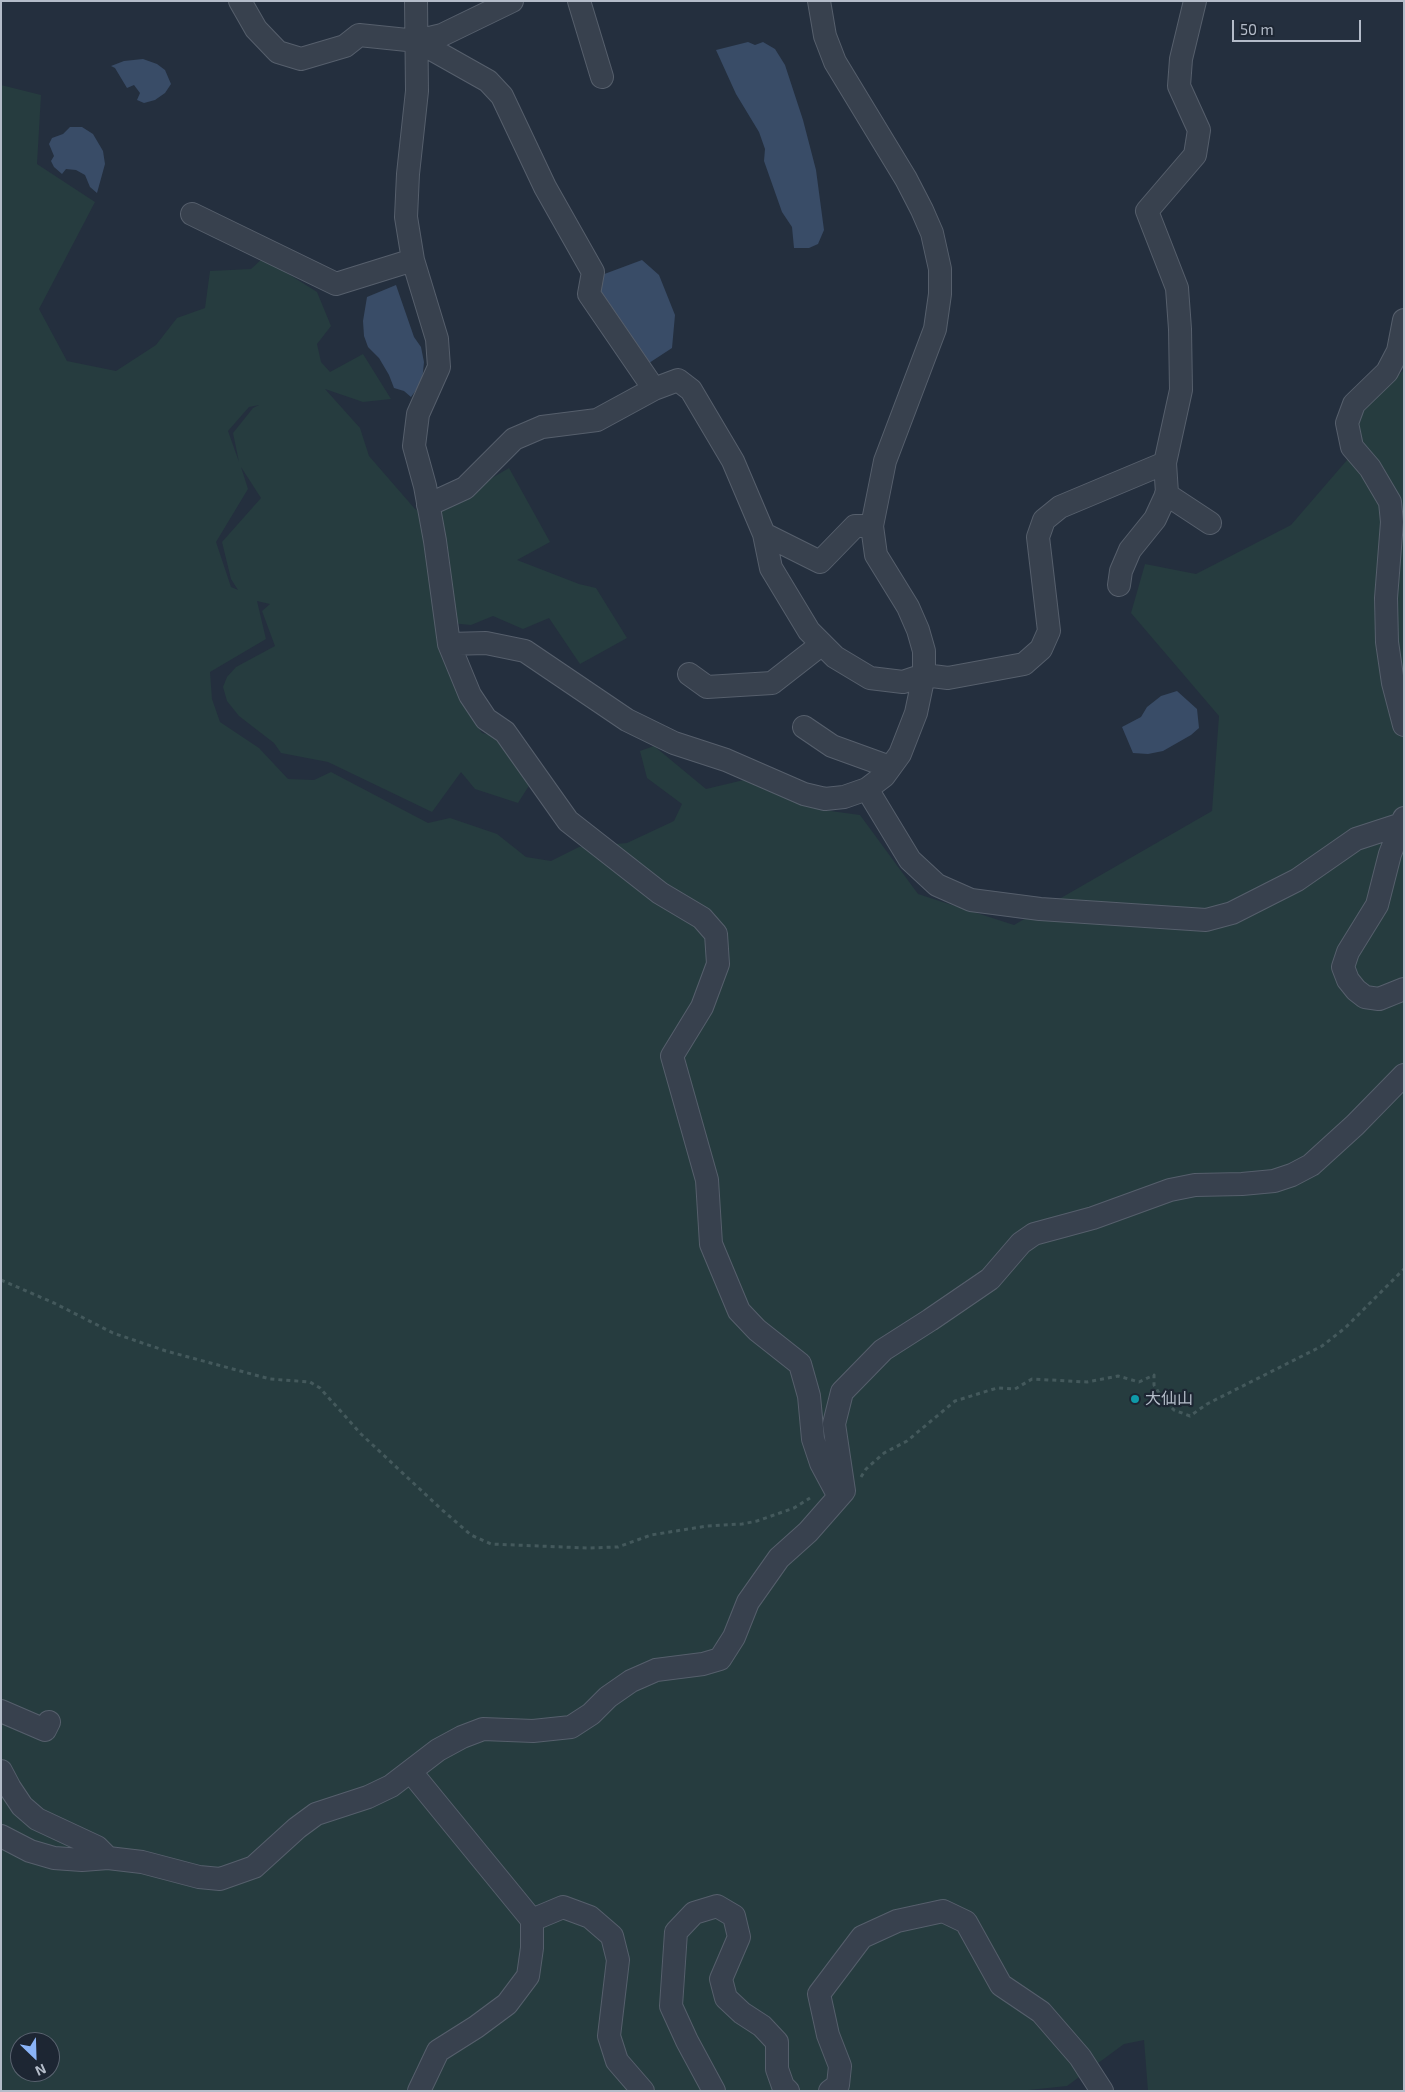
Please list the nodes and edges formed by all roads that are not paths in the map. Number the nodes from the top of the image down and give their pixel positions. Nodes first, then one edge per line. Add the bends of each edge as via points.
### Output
1 (240, 1) edge
2 (416, 1) edge
3 (512, 1) edge
4 (579, 1) edge
5 (819, 1) edge
6 (1195, 1) edge
7 (417, 41) junction
8 (602, 77) dead end
9 (192, 214) dead end
10 (413, 260) junction
11 (1404, 320) edge
12 (654, 389) junction
13 (1166, 463) junction
14 (1166, 494) junction
15 (428, 505) junction
16 (1210, 522) dead end
17 (872, 526) junction
18 (764, 534) junction
19 (1119, 585) dead end
20 (449, 644) junction
21 (822, 644) junction
22 (688, 674) dead end
23 (924, 675) junction
24 (1404, 725) edge
25 (804, 727) dead end
26 (890, 767) junction
27 (867, 789) junction
28 (1403, 821) edge
29 (1404, 989) edge
30 (1404, 1075) edge
31 (839, 1495) junction
32 (1, 1711) edge
33 (49, 1722) dead end
34 (1, 1771) edge
35 (412, 1772) junction
36 (1, 1836) edge
37 (108, 1858) junction
38 (532, 1920) junction
39 (419, 2091) edge
40 (643, 2091) edge
41 (714, 2091) edge
42 (788, 2091) edge
43 (830, 2091) edge
44 (1102, 2091) edge

1 - 7 street via 256,29 278,52 300,59 345,46 359,35
2 - 7 street
3 - 7 street via 442,35
4 - 8 street
5 - 17 street via 825,36 835,62 922,210 932,233 940,269 935,329 886,461
6 - 13 street via 1181,59 1179,86 1199,130 1195,155 1147,211 1177,288 1181,390
7 - 10 street via 417,91 406,217
7 - 12 street via 488,80 502,96 545,187 593,272 589,294
9 - 10 street via 336,284
10 - 15 street via 437,339 439,367 418,414 414,446
11 - 24 street via 1398,351 1387,372 1354,404 1346,422 1352,447 1370,468 1390,502 1387,642
12 - 15 street via 597,420 542,427 514,439 465,488
12 - 18 street via 678,380 691,390 733,461
13 - 14 street
13 - 23 street via 1060,507 1044,520 1038,537 1048,631 1041,649 1024,664 948,678
14 - 16 street
14 - 19 street via 1155,519 1130,550
15 - 20 street
17 - 18 street via 855,526 820,562
17 - 23 street via 876,555 908,607 918,630 924,651
18 - 21 street via 771,568 809,630
20 - 27 street via 486,643 525,651 628,720 674,743 726,760 804,794 825,799
20 - 31 street via 470,695 486,719 505,732 568,821 660,893 702,918 716,934 718,964 702,1007 672,1056 708,1180 711,1244 740,1311 800,1364 809,1396 813,1439 821,1463
21 - 22 street via 772,683 707,688
21 - 23 street via 835,658 870,678 903,682
23 - 26 street via 916,714 900,754
25 - 26 street via 832,746
26 - 27 street
27 - 28 street via 910,860 937,885 971,900 1040,909 1206,920 1232,913 1297,880 1356,839
28 - 29 street via 1390,854 1377,905 1348,952 1343,967 1348,980 1365,996 1379,999
30 - 31 street via 1311,1165 1292,1175 1274,1181 1195,1185 1170,1190 1093,1218 1034,1234 1021,1243 990,1279 883,1350 842,1392 834,1424
31 - 35 street via 808,1532 778,1558 748,1602 720,1659 656,1670 631,1681 571,1727 533,1731 483,1729 438,1750
32 - 33 street via 45,1730
34 - 37 street via 22,1806 38,1819 97,1847
35 - 37 street via 391,1786 316,1814 254,1867 238,1874 220,1879
35 - 38 street
36 - 37 street via 30,1851 54,1858
38 - 39 street via 528,1976 507,2004 438,2051
38 - 40 street via 563,1907 590,1917 612,1936 618,1960 608,2036 617,2061
41 - 42 street via 671,2006 676,1932 694,1912 718,1906 734,1916 739,1937 721,1979 726,1998 777,2042 777,2069
43 - 44 street via 838,2084 840,2066 828,2035 819,1994 862,1938 897,1921 943,1911 966,1922 1001,1984 1041,2012 1080,2057

